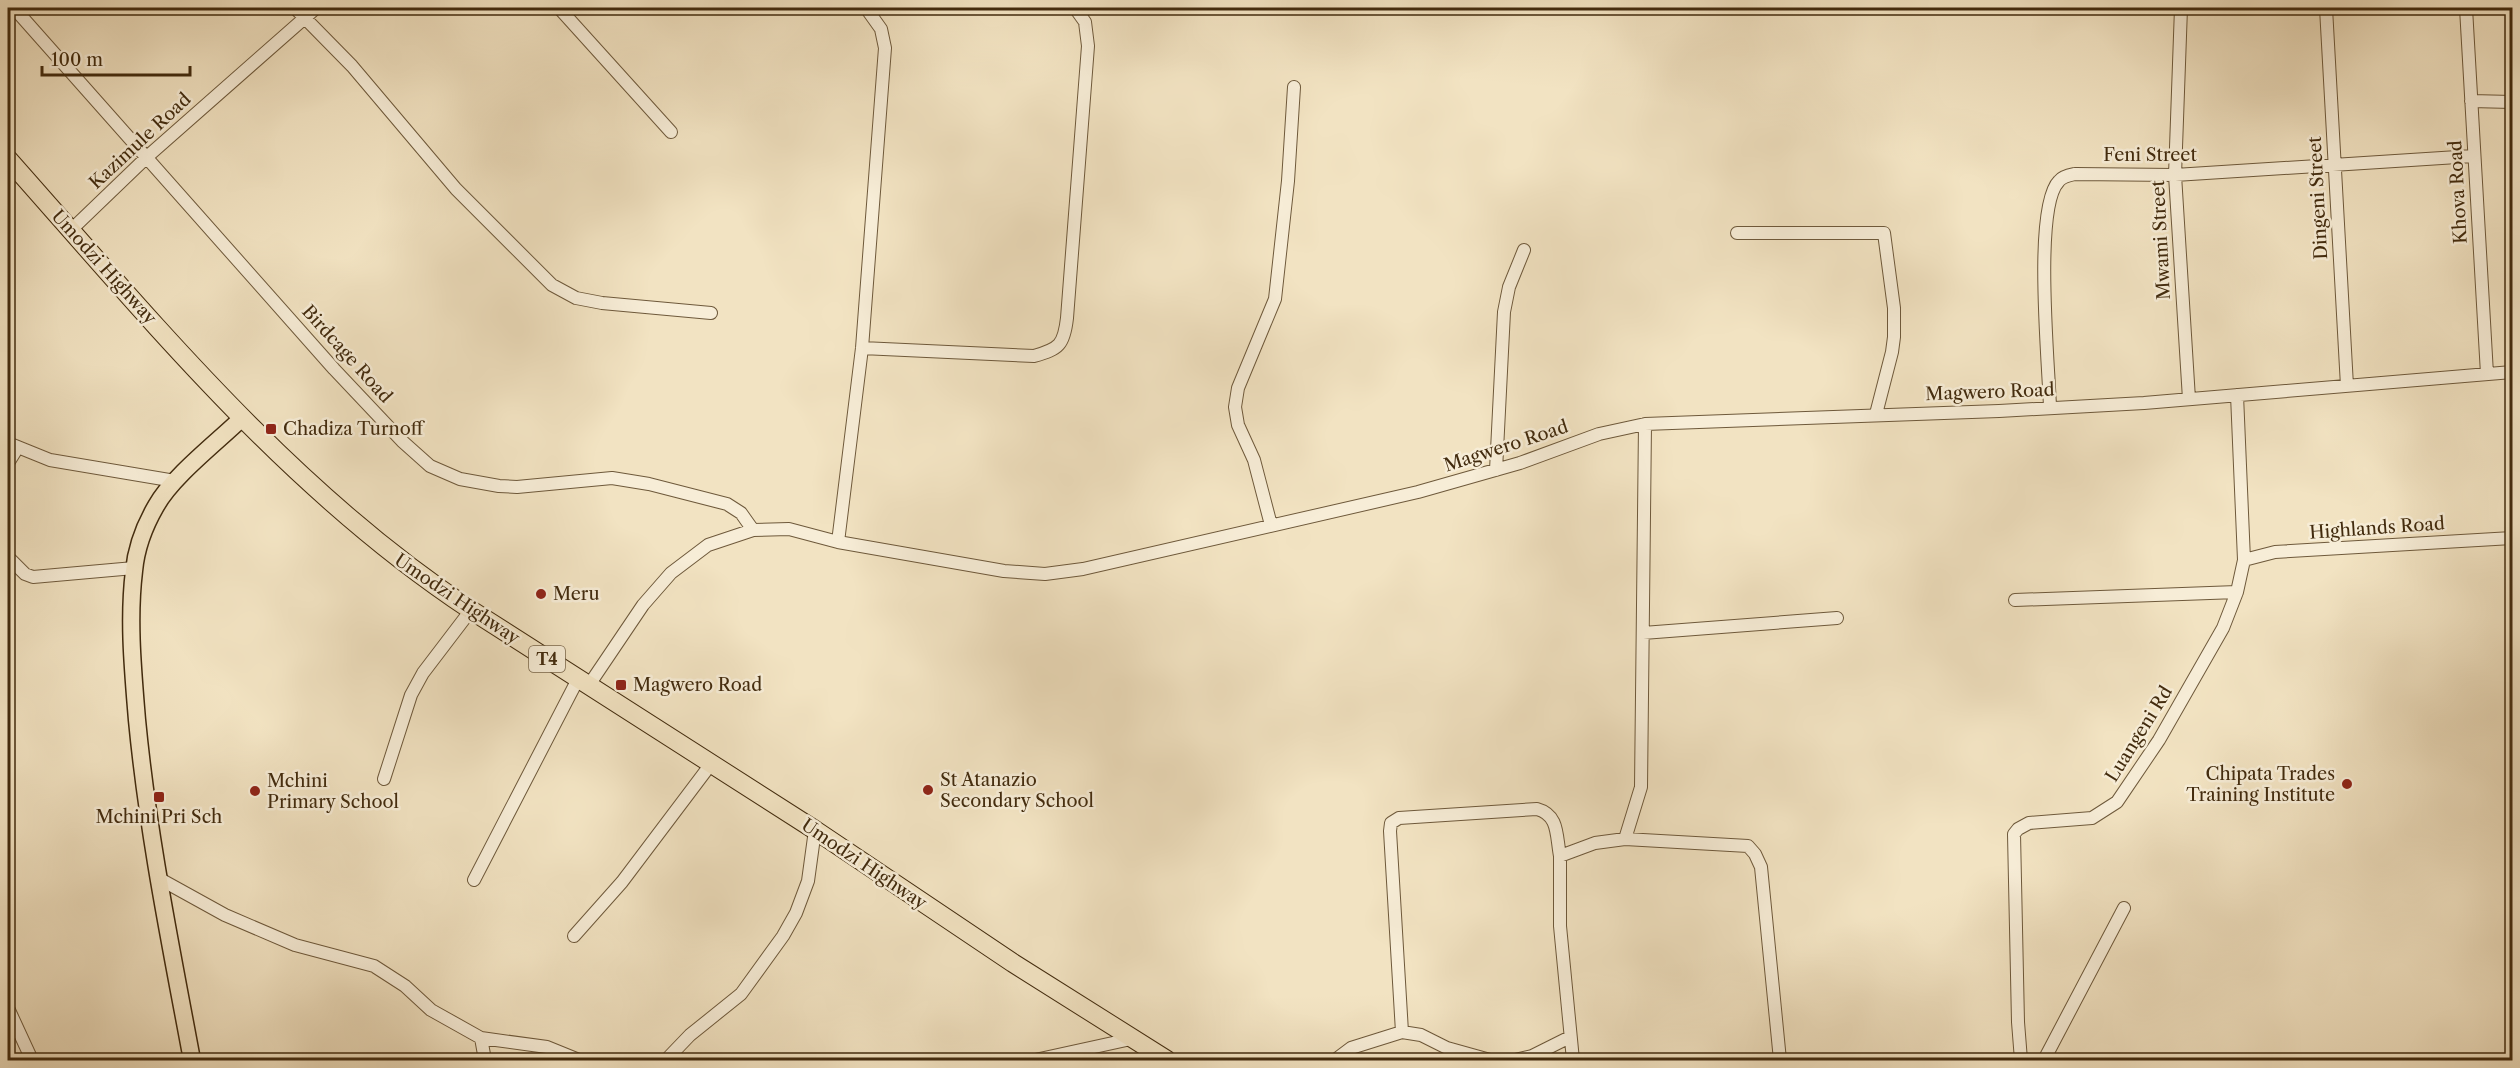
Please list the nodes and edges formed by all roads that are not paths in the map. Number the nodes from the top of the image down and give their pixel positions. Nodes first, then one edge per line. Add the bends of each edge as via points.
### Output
1 (14, 8) edge
2 (295, 8) edge
3 (316, 8) edge
4 (559, 8) edge
5 (866, 8) edge
6 (1075, 8) edge
7 (2181, 8) edge
8 (2326, 8) edge
9 (2466, 8) edge
10 (304, 18) junction
11 (1294, 87) dead end
12 (2471, 101) junction
13 (2512, 102) edge
14 (671, 132) dead end
15 (148, 156) junction
16 (2474, 156) junction
17 (8, 159) edge
18 (2334, 165) junction
19 (2175, 175) junction
20 (71, 230) junction
21 (1737, 233) dead end
22 (1524, 250) dead end
23 (711, 313) dead end
24 (862, 348) junction
25 (2512, 372) edge
26 (2487, 374) junction
27 (2347, 387) junction
28 (2237, 395) junction
29 (2189, 399) junction
30 (2050, 408) junction
31 (1876, 414) junction
32 (241, 419) junction
33 (1645, 424) junction
34 (13, 445) edge
35 (8, 463) edge
36 (1496, 470) junction
37 (175, 481) junction
38 (1271, 525) junction
39 (753, 530) junction
40 (2512, 538) edge
41 (838, 542) junction
42 (8, 557) edge
43 (2244, 560) junction
44 (134, 568) junction
45 (2237, 592) junction
46 (2015, 600) dead end
47 (471, 610) junction
48 (1837, 618) dead end
49 (1643, 633) junction
50 (583, 682) junction
51 (711, 764) junction
52 (384, 779) dead end
53 (814, 830) junction
54 (1625, 839) junction
55 (1560, 856) junction
56 (158, 878) junction
57 (474, 880) dead end
58 (2124, 908) dead end
59 (574, 936) dead end
60 (8, 1008) edge
61 (1402, 1032) junction
62 (1570, 1036) junction
63 (481, 1038) junction
64 (1131, 1039) junction
65 (32, 1060) edge
66 (192, 1060) edge
67 (485, 1060) edge
68 (579, 1060) edge
69 (666, 1060) edge
70 (1035, 1060) edge
71 (1167, 1060) edge
72 (1335, 1060) edge
73 (1490, 1060) edge
74 (1515, 1060) edge
75 (1573, 1060) edge
76 (1780, 1060) edge
77 (2021, 1060) edge
78 (2044, 1060) edge

1 - 15 street, Birdcage Road
2 - 10 street
3 - 10 street, Kazimule Road
4 - 14 street
5 - 24 street via 881,28 885,48
6 - 24 street via 1085,22 1088,46 1067,318 1060,344 1052,351 1034,356
7 - 19 street, Mwami Street
8 - 18 street, Dingeni Street
9 - 12 street, Khova Road
10 - 15 street, Kazimule Road
10 - 23 street via 352,66 456,189 552,285 576,298 602,303
11 - 38 street via 1275,299 1238,388 1235,407
12 - 13 street
12 - 16 street, Khova Road
15 - 20 street, Kazimule Road
15 - 39 street, Birdcage Road via 334,369 430,466 460,479 499,486 612,478 649,484 727,504 741,513
16 - 18 street, Feni Street
16 - 26 street, Khova Road
17 - 20 highway, Umodzi Highway / T4
18 - 19 street, Feni Street
18 - 27 street, Dingeni Street
19 - 29 street, Mwami Street
19 - 30 street, Feni Street via 2075,174 2064,177 2055,186 2045,239
20 - 32 highway, Umodzi Highway / T4
21 - 31 street via 1884,233 1894,337
22 - 36 street via 1504,312
24 - 41 street
25 - 26 street, Magwero Road
26 - 27 street, Magwero Road
27 - 28 street, Magwero Road
28 - 29 street, Magwero Road
28 - 43 street, Luangeni Rd
29 - 30 street, Magwero Road
30 - 31 street, Magwero Road
31 - 33 street, Magwero Road
32 - 37 main road
32 - 47 highway, Umodzi Highway / T4 via 369,536
33 - 36 street, Magwero Road via 1599,434
33 - 49 street
34 - 35 street
34 - 37 street via 50,460
36 - 38 street, Magwero Road
37 - 44 main road via 156,505
38 - 41 street, Magwero Road via 1083,569 1045,574 1004,571
39 - 41 street, Magwero Road via 789,529
39 - 50 street, Magwero Road via 708,545 671,573
40 - 43 street, Highlands Road via 2275,552
42 - 44 street via 33,577
43 - 45 street, Luangeni Rd
44 - 56 main road via 134,687
45 - 46 street
45 - 77 street, Luangeni Rd via 2223,628 2183,699 2117,802 2092,818 2029,823 2014,834
47 - 50 highway, Umodzi Highway / T4
47 - 52 street via 411,695
48 - 49 street
49 - 54 street via 1641,787
50 - 51 highway, Umodzi Highway / T4
50 - 57 street, Magwero Road
51 - 53 highway, Umodzi Highway / T4
51 - 59 street via 622,882
53 - 64 highway, Umodzi Highway / T4
53 - 69 street via 808,881 783,936 741,994
54 - 55 street via 1595,843
54 - 76 street via 1748,846 1755,854 1761,867
55 - 61 street via 1553,819 1537,808 1399,818 1391,824
55 - 62 street via 1560,926
56 - 63 street via 225,915 295,945 374,966 440,1017
56 - 66 main road
58 - 78 street
60 - 65 street
61 - 72 street via 1351,1048
61 - 73 street
62 - 74 street via 1539,1053
62 - 75 street
63 - 67 street
63 - 68 street via 547,1047
64 - 70 street
64 - 71 highway, Umodzi Highway / T4

